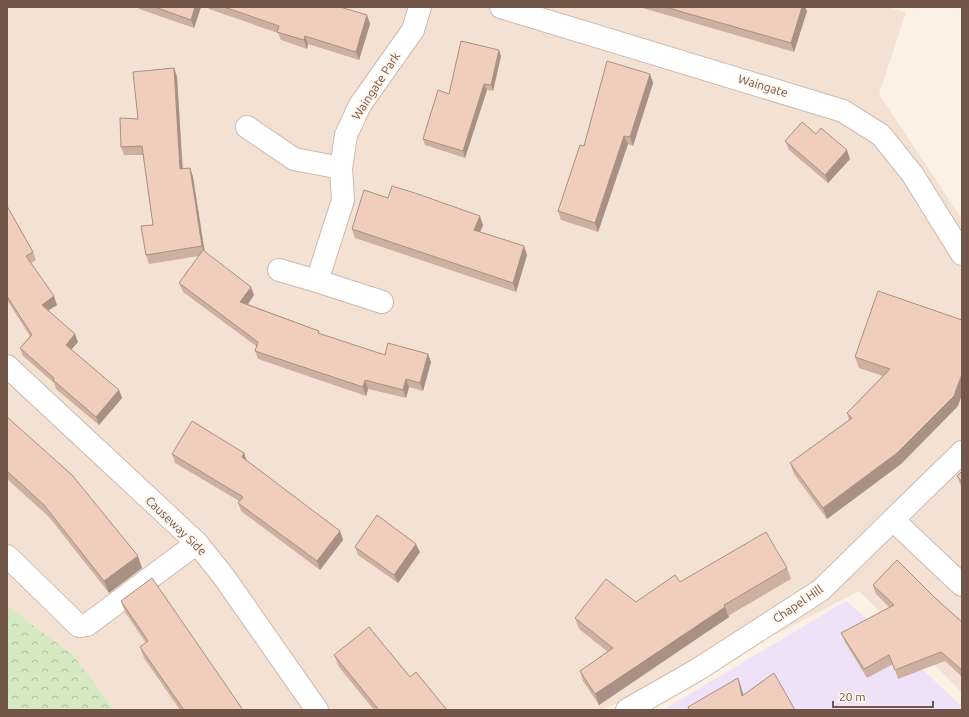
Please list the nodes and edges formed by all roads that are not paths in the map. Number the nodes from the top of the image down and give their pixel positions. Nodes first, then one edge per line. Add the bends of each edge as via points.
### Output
1 (420, 7) edge
2 (505, 8) edge
3 (247, 127) dead end
4 (342, 168) junction
5 (962, 254) edge
6 (279, 270) dead end
7 (317, 281) junction
8 (382, 302) dead end
9 (7, 366) edge
10 (962, 452) edge
11 (893, 520) junction
12 (197, 543) junction
13 (7, 556) edge
14 (962, 585) edge
15 (317, 710) edge
16 (627, 710) edge

1 - 4 street, Waingate Park via 413,30 360,105 346,135
2 - 5 street, Waingate via 843,111 881,134 913,175
3 - 4 street via 294,159
4 - 7 street, Waingate Park via 343,200
6 - 7 street
7 - 8 street
9 - 12 street, Causeway Side
10 - 11 street, Chapel Hill
11 - 14 street
11 - 16 street, Chapel Hill via 821,590 697,670
12 - 13 street via 87,625 79,626
12 - 15 street, Causeway Side via 224,577

